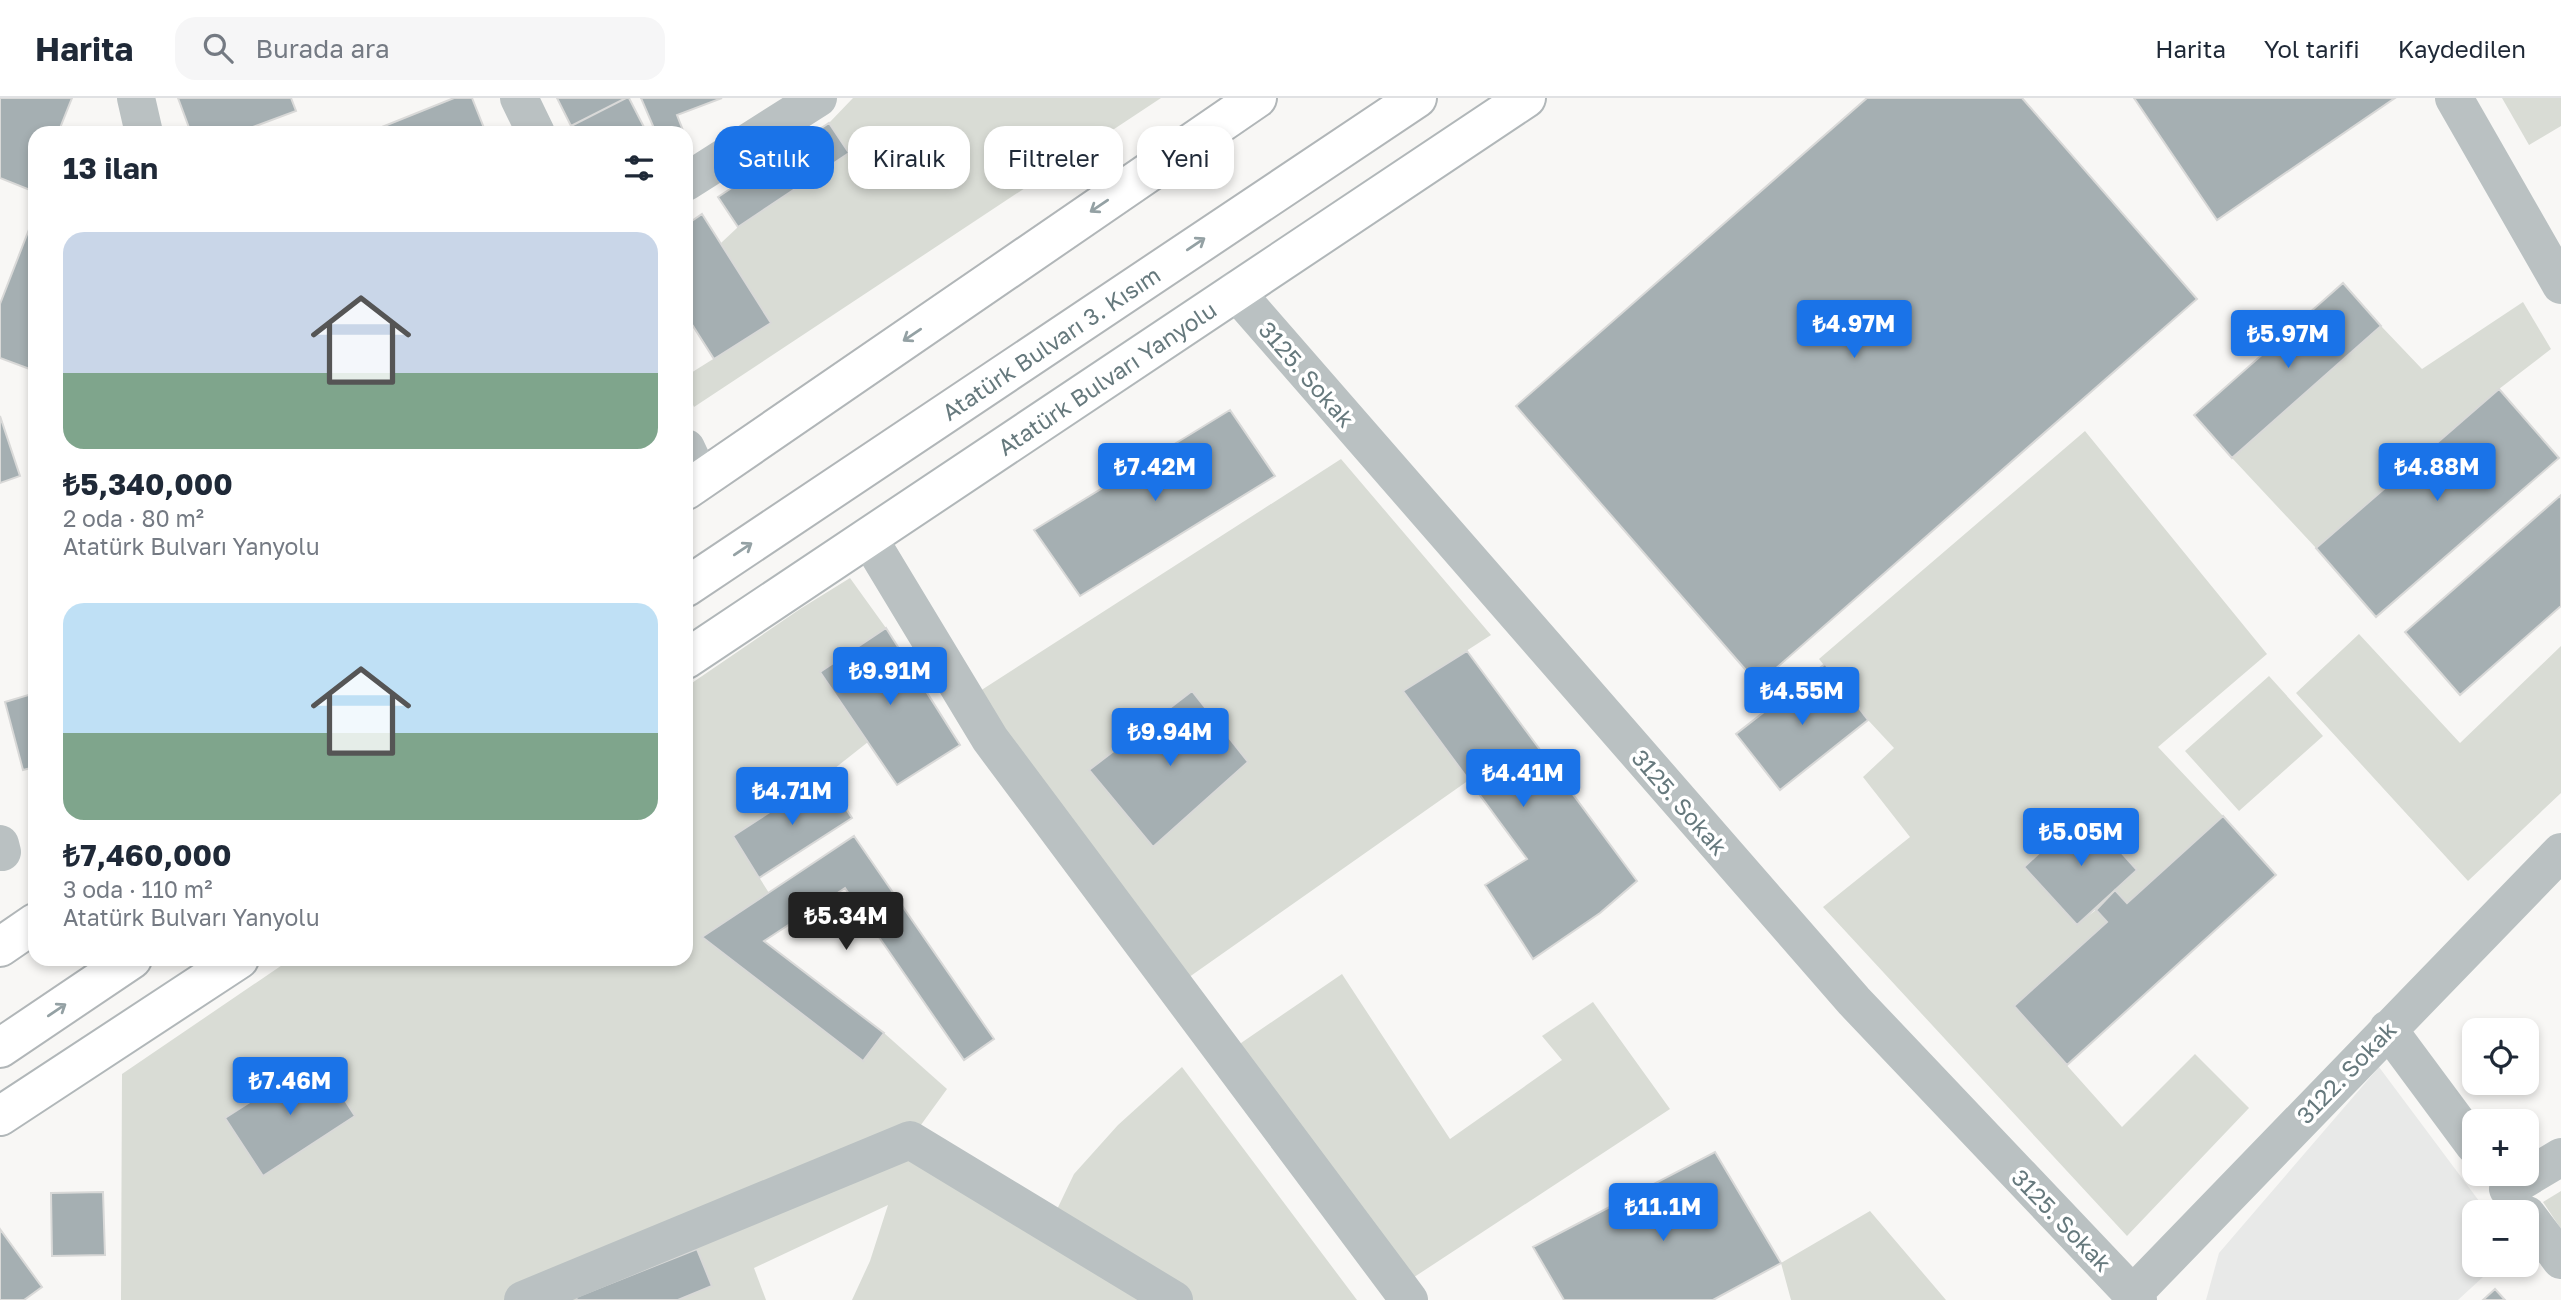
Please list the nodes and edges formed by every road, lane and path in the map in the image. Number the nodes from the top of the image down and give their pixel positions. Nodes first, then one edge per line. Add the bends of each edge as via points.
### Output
1 (136, 98) edge
2 (519, 98) edge
3 (818, 98) edge
4 (1256, 98) edge
5 (1417, 98) edge
6 (1526, 98) edge
7 (2454, 98) edge
8 (142, 126) edge
9 (533, 126) edge
10 (693, 178) edge
11 (2561, 285) edge
12 (1235, 292) junction
13 (693, 472) edge
14 (868, 537) junction
15 (693, 582) edge
16 (693, 654) edge
17 (2561, 852) edge
18 (28, 928) edge
19 (0, 947) edge
20 (122, 966) edge
21 (228, 966) edge
22 (2388, 1029) junction
23 (0, 1048) edge
24 (0, 1116) edge
25 (2462, 1129) edge
26 (2561, 1157) edge
27 (2514, 1198) edge
28 (2561, 1260) edge
29 (2135, 1297) edge
30 (523, 1300) edge
31 (1174, 1300) edge
32 (1409, 1300) edge

1 - 8 street
2 - 9 street
3 - 10 street
4 -> 13 main road
15 -> 5 main road, Atatürk Bulvarı 3. Kısım
6 - 12 main road, Atatürk Bulvarı Yanyolu
7 - 11 street
12 - 14 main road, Atatürk Bulvarı Yanyolu
12 - 29 street, 3125. Sokak via 1854,1001
14 - 16 main road, Atatürk Bulvarı Yanyolu
14 - 32 street via 990,739
17 - 22 street, 3122. Sokak
18 - 19 main road
23 -> 20 main road
21 - 24 main road
22 - 25 street
22 - 29 street, 3122. Sokak
26 - 27 street
27 - 28 street
30 - 31 street via 910,1140

